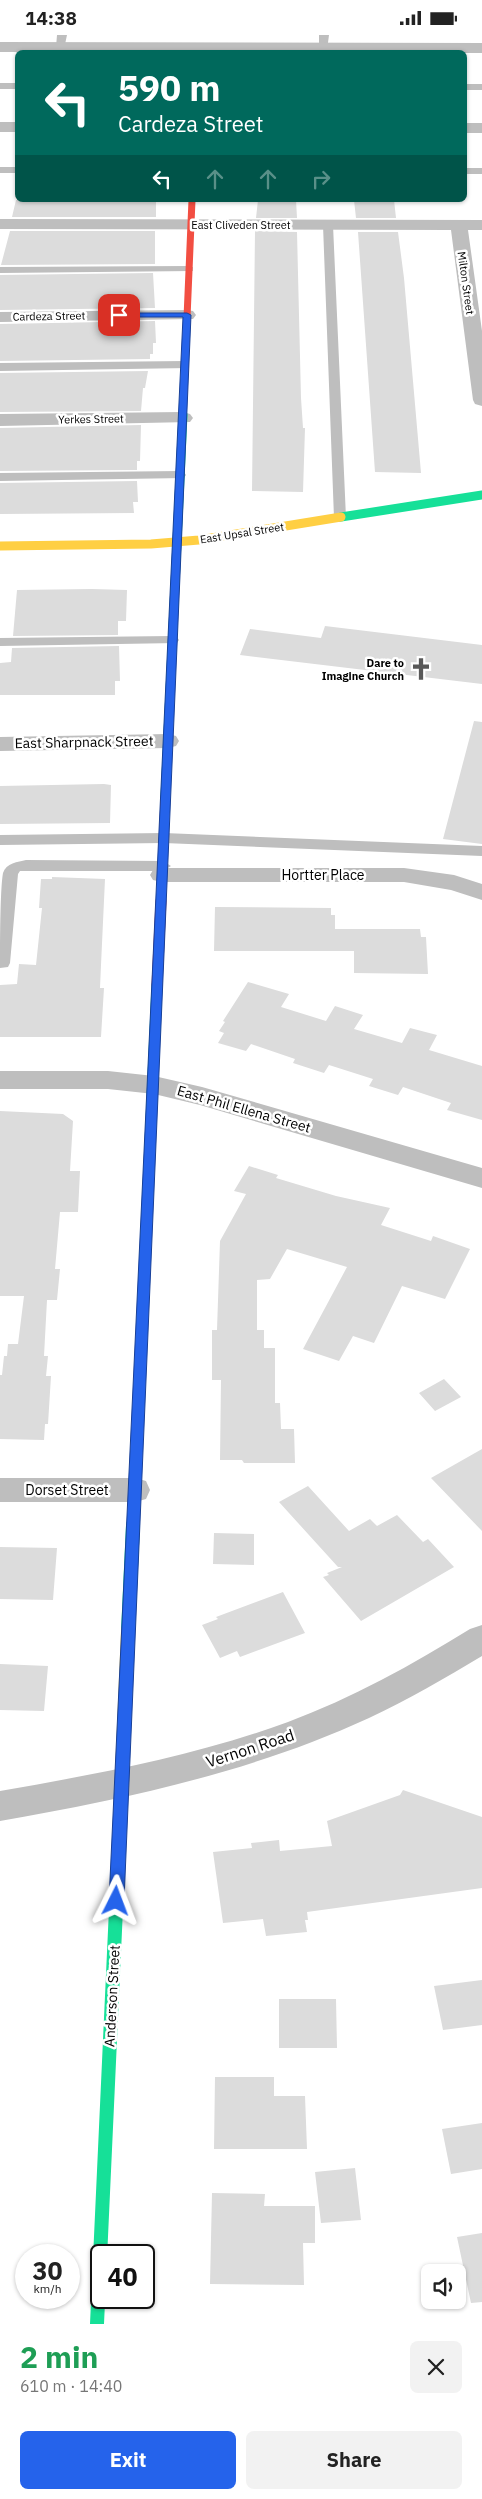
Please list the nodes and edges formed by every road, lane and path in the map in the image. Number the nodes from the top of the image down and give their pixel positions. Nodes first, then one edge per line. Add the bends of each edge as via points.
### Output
1 (61, 41) edge
2 (324, 41) edge
3 (448, 41) edge
4 (199, 45) edge
5 (0, 47) edge
6 (482, 48) edge
7 (0, 86) edge
8 (15, 86) edge
9 (467, 87) edge
10 (482, 87) edge
11 (0, 127) edge
12 (15, 127) edge
13 (467, 128) edge
14 (482, 128) edge
15 (0, 170) edge
16 (15, 170) edge
17 (467, 171) edge
18 (482, 171) edge
19 (192, 202) edge
20 (0, 224) edge
21 (191, 225) junction
22 (328, 225) junction
23 (459, 225) junction
24 (482, 225) edge
25 (189, 269) junction
26 (0, 270) edge
27 (187, 315) junction
28 (0, 317) edge
29 (185, 365) junction
30 (0, 367) edge
31 (482, 401) edge
32 (183, 418) junction
33 (0, 419) edge
34 (180, 475) junction
35 (0, 477) edge
36 (482, 495) edge
37 (340, 518) junction
38 (177, 542) junction
39 (0, 546) edge
40 (172, 640) junction
41 (0, 642) edge
42 (168, 741) junction
43 (0, 743) edge
44 (164, 838) junction
45 (0, 840) edge
46 (482, 851) edge
47 (163, 870) junction
48 (482, 892) edge
49 (2, 963) dead end
50 (0, 1080) edge
51 (154, 1085) junction
52 (482, 1178) edge
53 (0, 1490) edge
54 (135, 1490) junction
55 (482, 1639) edge
56 (121, 1784) junction
57 (0, 1806) edge
58 (97, 2324) edge

1 - 4 street
1 - 5 street
2 - 3 street
2 - 4 street
3 - 6 street
7 - 8 lane
9 - 10 lane
11 - 12 street
13 - 14 street
15 - 16 lane
17 - 18 lane
19 - 21 street, Anderson Street
20 - 21 street, East Cliveden Street
21 - 22 street, East Cliveden Street
21 - 25 street, Anderson Street
22 - 23 street, East Cliveden Street
22 - 37 lane
23 - 24 street, East Cliveden Street
23 - 31 street, Milton Street
25 - 26 lane
25 - 27 street, Anderson Street
27 - 28 street, Cardeza Street
27 - 29 street, Anderson Street
29 - 30 lane
29 - 32 street, Anderson Street
32 - 33 street, Yerkes Street
32 - 34 street, Anderson Street
34 - 35 lane
34 - 38 street, Anderson Street
36 - 37 street, East Upsal Street
37 - 38 street, East Upsal Street
38 - 39 street, East Upsal Street
38 - 40 street, Anderson Street
40 - 41 lane
40 - 42 street, Anderson Street
42 - 43 street, East Sharpnack Street
42 - 44 street, Anderson Street
44 - 45 lane
44 - 46 lane
44 - 47 street, Anderson Street
47 - 48 street, Hortter Place via 404,875 454,883
47 - 49 lane via 26,865 15,868 10,873
47 - 51 street, Anderson Street
50 - 51 street, East Phil Ellena Street via 108,1080
51 - 52 street, East Phil Ellena Street via 202,1096
51 - 54 street, Anderson Street
53 - 54 street, Dorset Street
54 - 56 street, Anderson Street
55 - 56 street, Vernon Road via 393,1690 297,1733 224,1758
56 - 57 street, Vernon Road
56 - 58 street, Anderson Street

